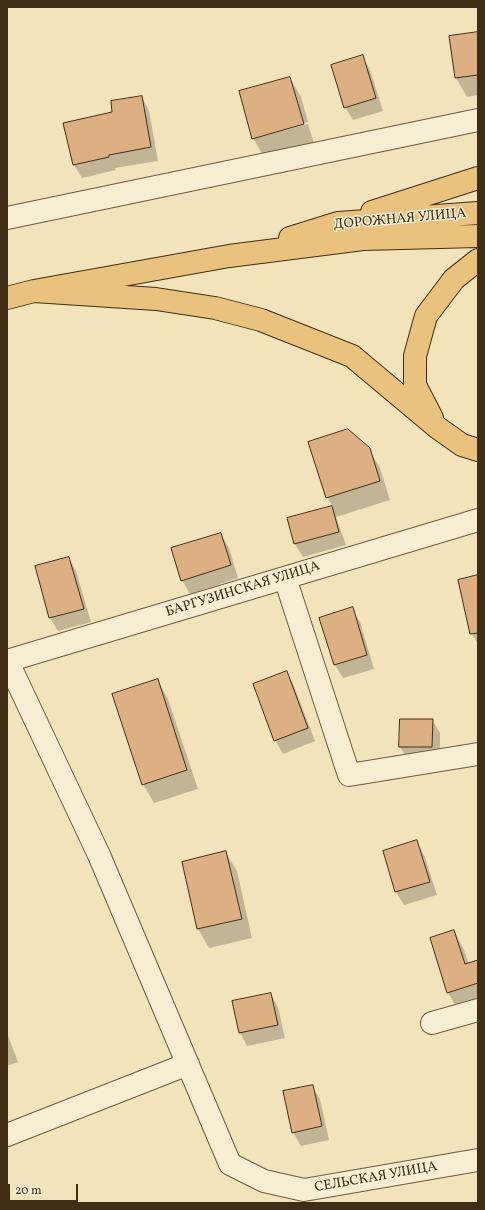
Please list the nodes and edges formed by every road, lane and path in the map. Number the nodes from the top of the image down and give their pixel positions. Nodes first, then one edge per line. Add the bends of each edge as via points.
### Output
1 (478, 120) edge
2 (478, 178) edge
3 (478, 213) edge
4 (7, 218) edge
5 (338, 223) junction
6 (478, 236) edge
7 (230, 256) junction
8 (478, 260) edge
9 (34, 291) junction
10 (7, 298) edge
11 (438, 428) junction
12 (478, 450) edge
13 (478, 520) edge
14 (285, 578) junction
15 (7, 661) edge
16 (478, 754) edge
17 (478, 1010) edge
18 (432, 1023) dead end
19 (188, 1064) junction
20 (7, 1135) edge
21 (478, 1160) edge

1 - 4 street
2 - 5 main road
3 - 5 main road, ДОРОЖНАЯ УЛИЦА
5 - 7 main road, ДОРОЖНАЯ УЛИЦА
6 - 7 main road, ДОРОЖНАЯ УЛИЦА via 363,239
7 - 9 main road, ДОРОЖНАЯ УЛИЦА
8 - 11 main road via 454,279 426,316 415,356 415,385
9 - 10 main road, ДОРОЖНАЯ УЛИЦА
9 - 11 main road via 156,299 215,308 261,320 352,356
11 - 12 main road via 462,444
13 - 14 street, БАРГУЗИНСКАЯ УЛИЦА
14 - 15 street, БАРГУЗИНСКАЯ УЛИЦА
14 - 16 street via 349,775
15 - 19 street via 99,855
17 - 18 street
19 - 20 street
19 - 21 street, СЕЛЬСКАЯ УЛИЦА via 230,1164 264,1181 304,1190

